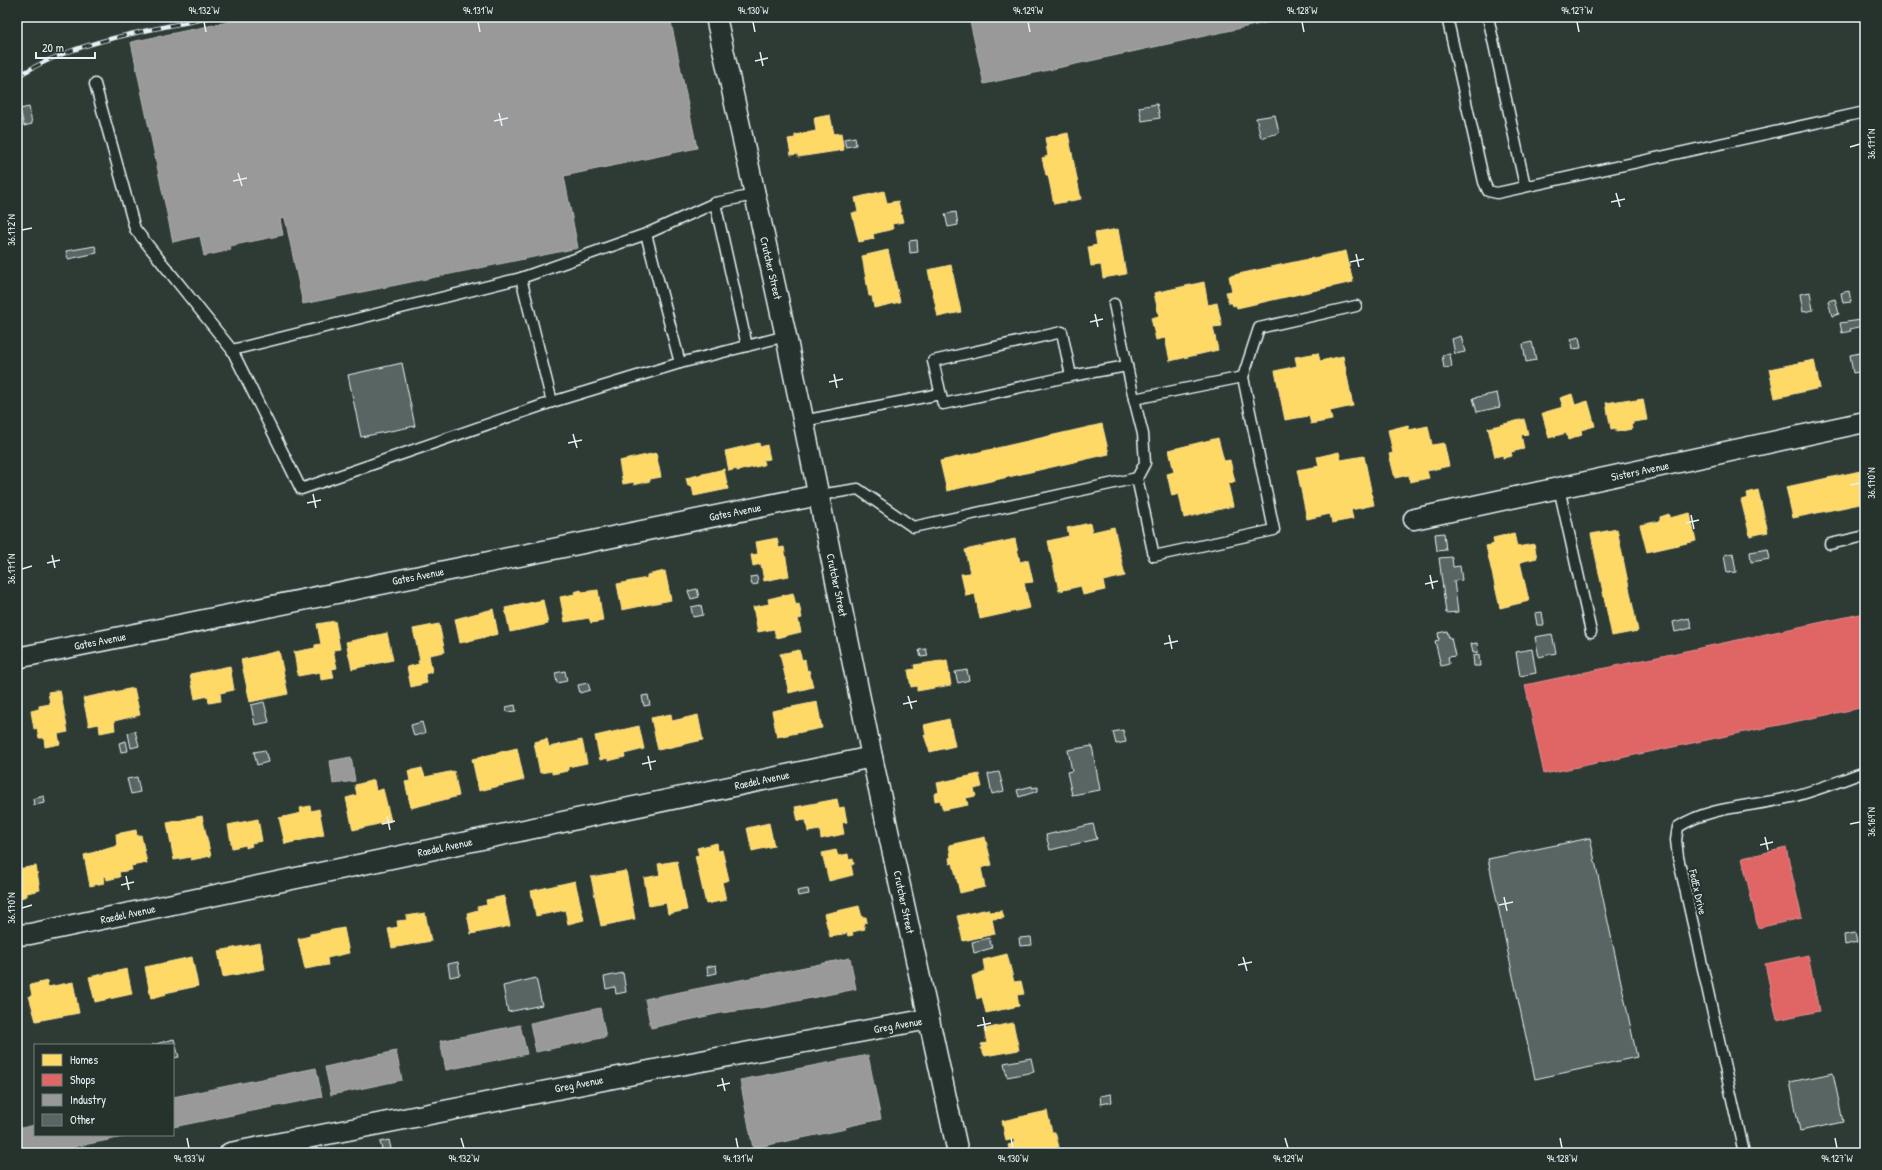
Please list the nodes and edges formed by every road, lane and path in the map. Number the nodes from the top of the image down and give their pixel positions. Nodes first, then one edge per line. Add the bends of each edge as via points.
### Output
1 (716, 17) edge
2 (1447, 17) edge
3 (1488, 17) edge
4 (95, 84) dead end
5 (1865, 112) edge
6 (1525, 186) junction
7 (754, 195) junction
8 (714, 203) junction
9 (646, 234) junction
10 (521, 278) junction
11 (1114, 304) dead end
12 (1356, 306) dead end
13 (786, 336) junction
14 (748, 346) junction
15 (232, 350) junction
16 (680, 363) junction
17 (1127, 366) junction
18 (1071, 376) junction
19 (1243, 377) junction
20 (940, 394) junction
21 (1134, 399) junction
22 (552, 402) junction
23 (803, 421) junction
24 (1865, 422) edge
25 (1137, 478) junction
26 (1559, 488) junction
27 (819, 494) junction
28 (1414, 519) dead end
29 (1865, 536) edge
30 (1830, 544) dead end
31 (1591, 632) dead end
32 (17, 658) edge
33 (872, 757) junction
34 (1865, 772) edge
35 (17, 935) edge
36 (929, 1019) junction
37 (230, 1153) edge
38 (958, 1153) edge
39 (1744, 1153) edge

1 - 7 street, Crutcher Street
2 - 6 lane via 1488,191 1497,193
3 - 6 lane
4 - 15 lane via 135,229
5 - 6 lane
7 - 8 lane
7 - 13 street, Crutcher Street
8 - 9 lane
8 - 14 lane
9 - 10 lane
9 - 16 lane
10 - 15 lane
10 - 22 lane
11 - 17 lane
12 - 19 lane via 1259,328
13 - 14 lane
13 - 23 street, Crutcher Street
14 - 16 lane
15 - 22 lane via 301,489
16 - 22 lane
17 - 18 lane
17 - 21 lane
18 - 20 lane via 942,404
18 - 20 lane via 1062,332 933,361
19 - 21 lane
19 - 25 lane via 1274,530 1154,556
20 - 23 lane
21 - 25 lane via 1143,434 1145,463
23 - 27 street, Crutcher Street
24 - 26 street, Sisters Avenue
25 - 27 lane via 914,527 858,489
26 - 28 street, Sisters Avenue
26 - 31 lane
27 - 32 street, Gates Avenue
27 - 33 street, Crutcher Street
29 - 30 lane
33 - 35 street, Raedel Avenue
33 - 36 street, Crutcher Street
34 - 39 lane, FedEx Drive via 1788,798 1707,813 1678,827 1678,857
36 - 37 street, Greg Avenue
36 - 38 street, Crutcher Street

